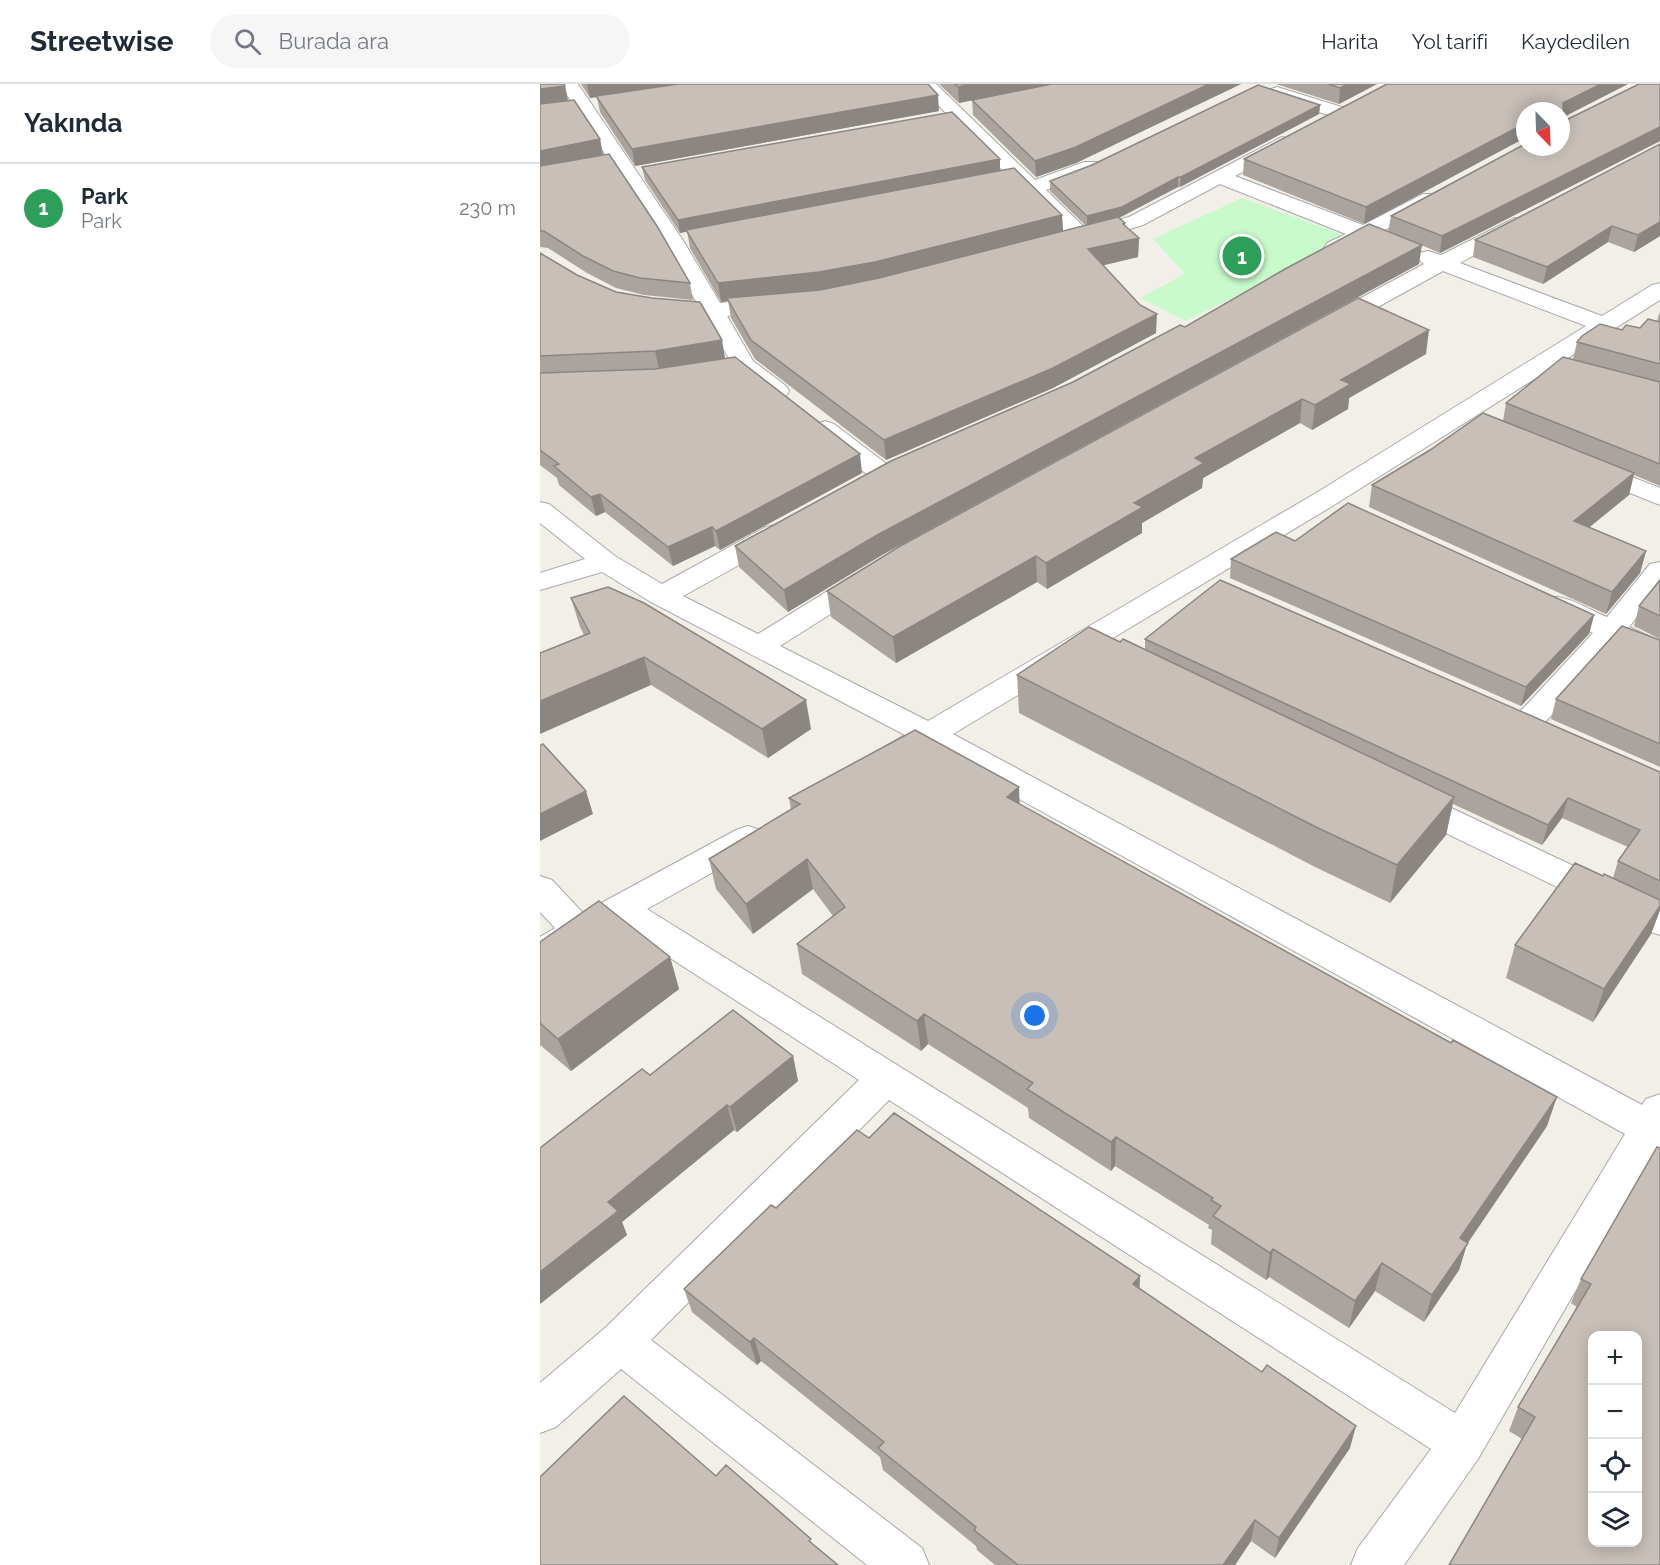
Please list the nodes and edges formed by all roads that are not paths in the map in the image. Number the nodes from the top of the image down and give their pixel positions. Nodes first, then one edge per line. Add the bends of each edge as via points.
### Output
1 (569, 84) edge
2 (926, 84) edge
3 (1255, 86) edge
4 (1357, 103) edge
5 (610, 104) edge
6 (576, 108) junction
7 (963, 111) junction
8 (1338, 112) junction
9 (936, 120) edge
10 (1318, 123) edge
11 (1298, 134) edge
12 (1106, 159) edge
13 (597, 165) edge
14 (623, 168) junction
15 (650, 171) edge
16 (1219, 177) junction
17 (996, 180) edge
18 (1025, 182) junction
19 (1446, 190) edge
20 (1535, 214) edge
21 (1365, 232) junction
22 (1082, 237) junction
23 (696, 238) edge
24 (673, 242) junction
25 (1059, 243) edge
26 (1312, 260) edge
27 (1441, 263) junction
28 (1660, 290) edge
29 (801, 302) edge
30 (641, 304) edge
31 (713, 311) junction
32 (1608, 322) junction
33 (1641, 327) edge
34 (1306, 337) edge
35 (1545, 362) junction
36 (744, 365) junction
37 (718, 370) edge
38 (1579, 372) edge
39 (790, 401) edge
40 (1459, 415) junction
41 (809, 416) edge
42 (1491, 428) edge
43 (1565, 458) edge
44 (883, 474) edge
45 (1660, 497) edge
46 (1325, 499) junction
47 (540, 510) edge
48 (1357, 513) edge
49 (792, 524) edge
50 (605, 562) junction
51 (883, 569) edge
52 (1660, 570) edge
53 (1196, 577) junction
54 (540, 582) edge
55 (1228, 591) edge
56 (1526, 592) edge
57 (661, 596) junction
58 (1611, 631) junction
59 (1083, 644) junction
60 (758, 647) junction
61 (1660, 652) edge
62 (1115, 659) edge
63 (931, 736) junction
64 (1558, 736) edge
65 (869, 770) edge
66 (1382, 788) edge
67 (776, 822) edge
68 (540, 889) edge
69 (620, 909) junction
70 (1660, 922) edge
71 (579, 932) junction
72 (540, 953) edge
73 (887, 1077) junction
74 (1657, 1124) edge
75 (620, 1342) junction
76 (540, 1412) edge
77 (1462, 1443) junction
78 (905, 1565) edge
79 (1375, 1565) edge

1 - 6 street
2 - 7 street
3 - 8 street
4 - 8 street
5 - 6 street
6 - 14 street
7 - 9 street
7 - 18 street
8 - 10 street
11 - 16 street
12 - 18 street
13 - 14 street
14 - 15 street
14 - 24 street
16 - 21 street
16 - 22 street via 1136,220
17 - 18 street
18 - 22 street
19 - 21 street
20 - 27 street
21 - 26 street
21 - 27 street
22 - 25 street
23 - 24 street
24 - 31 street
27 - 32 street
27 - 34 street
28 - 32 street
29 - 31 street
30 - 31 street
31 - 36 street
32 - 33 street
32 - 35 street
35 - 38 street
35 - 40 street
36 - 37 street
36 - 39 street
40 - 42 street
40 - 46 street
41 - 44 street
43 - 45 street
46 - 48 street
46 - 53 street
47 - 50 street
49 - 57 street
50 - 54 street
50 - 57 street
51 - 60 street
52 - 58 street
53 - 55 street
53 - 59 street
56 - 58 street
57 - 60 street
58 - 61 street
58 - 64 street via 1517,718
59 - 62 street
59 - 63 street
60 - 63 street
63 - 65 street
63 - 74 street
66 - 70 street
67 - 69 street
68 - 71 street
69 - 71 street
69 - 73 street
71 - 72 street
73 - 75 street
73 - 77 street
74 - 77 street
75 - 76 street
75 - 78 street
77 - 79 street

